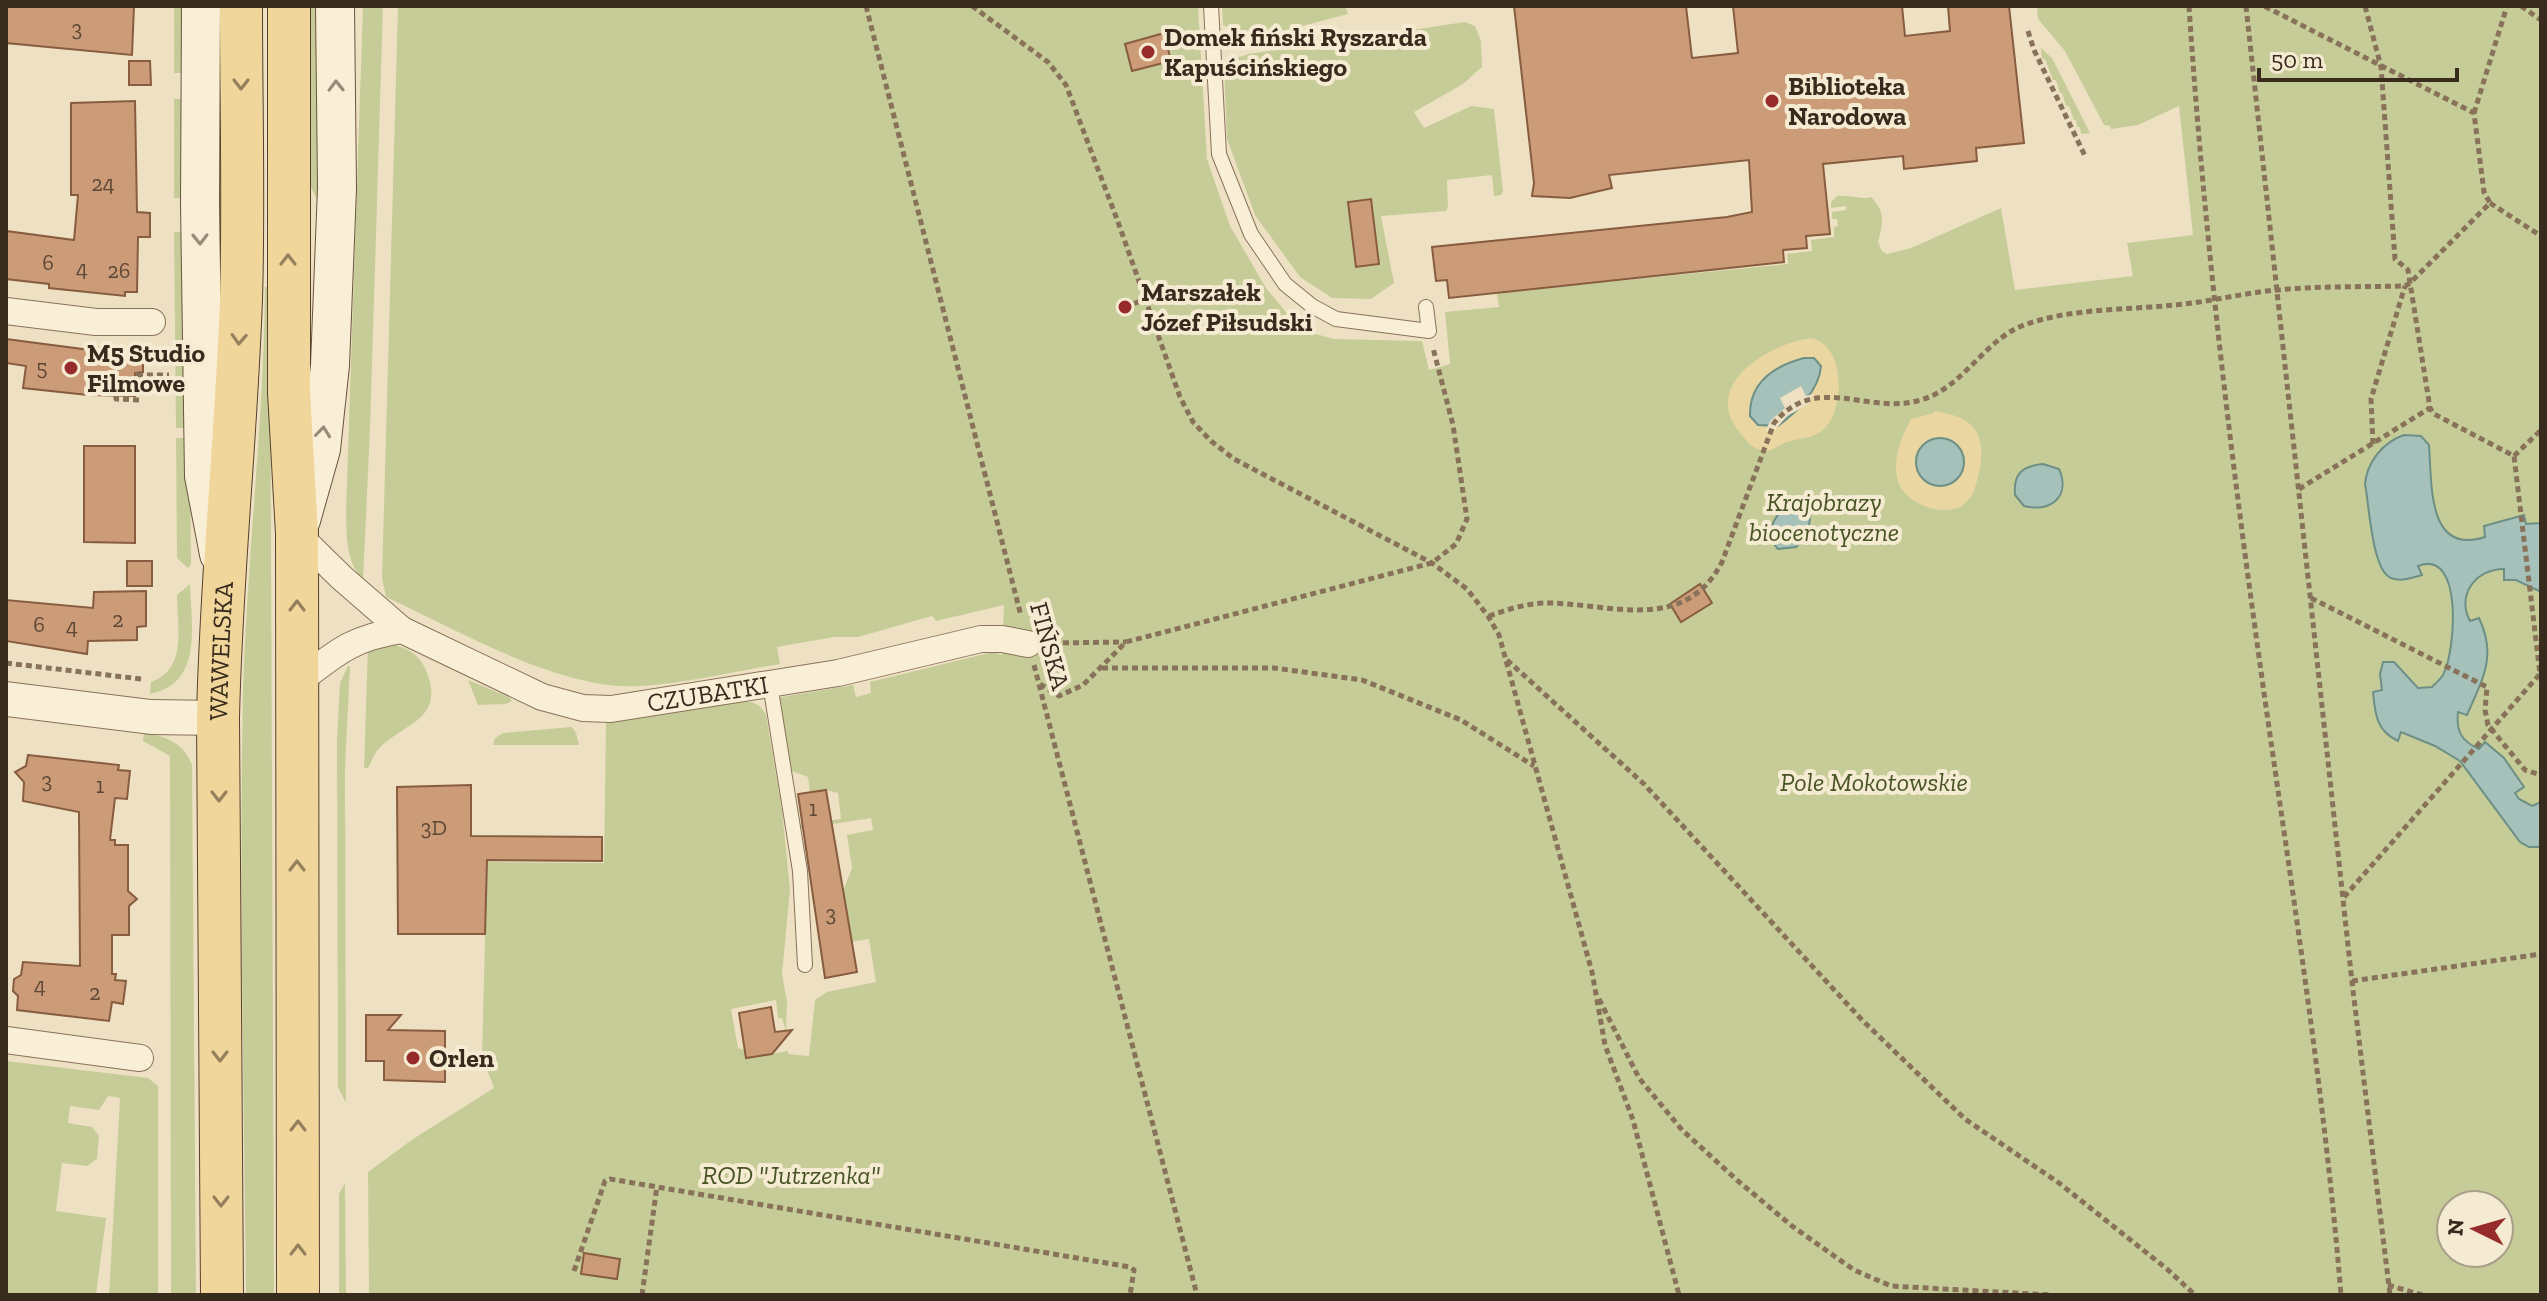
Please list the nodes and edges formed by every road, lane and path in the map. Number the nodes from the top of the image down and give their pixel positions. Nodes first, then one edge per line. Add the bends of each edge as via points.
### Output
1 (201, 6) edge
2 (241, 6) edge
3 (289, 6) edge
4 (335, 6) edge
5 (866, 6) edge
6 (972, 6) edge
7 (1211, 6) edge
8 (2189, 6) edge
9 (2246, 6) edge
10 (2264, 6) edge
11 (2365, 6) edge
12 (2507, 6) edge
13 (2521, 6) edge
14 (2541, 20) edge
15 (2028, 31) dead end
16 (2381, 67) junction
17 (2474, 113) junction
18 (2086, 158) dead end
19 (2490, 203) junction
20 (2541, 236) edge
21 (2407, 284) junction
22 (2277, 290) junction
23 (1146, 299) junction
24 (2214, 302) junction
25 (1125, 307) dead end
26 (1426, 307) dead end
27 (6, 311) edge
28 (152, 322) dead end
29 (1437, 368) dead end
30 (169, 375) dead end
31 (116, 396) dead end
32 (2430, 408) junction
33 (2541, 430) edge
34 (2373, 444) junction
35 (2514, 456) junction
36 (2299, 489) junction
37 (297, 534) junction
38 (1432, 563) junction
39 (225, 579) junction
40 (2310, 598) junction
41 (1490, 615) junction
42 (402, 630) junction
43 (2538, 636) edge
44 (1126, 642) junction
45 (1028, 644) junction
46 (1505, 658) junction
47 (6, 663) edge
48 (1101, 668) junction
49 (141, 679) dead end
50 (297, 683) junction
51 (770, 684) junction
52 (1039, 684) junction
53 (6, 699) edge
54 (218, 718) junction
55 (2492, 730) junction
56 (1535, 767) junction
57 (2541, 775) edge
58 (2344, 897) junction
59 (2541, 954) edge
60 (805, 965) dead end
61 (2352, 982) junction
62 (1597, 994) junction
63 (6, 1040) edge
64 (140, 1058) dead end
65 (657, 1186) junction
66 (574, 1271) dead end
67 (2388, 1285) junction
68 (222, 1295) edge
69 (298, 1295) edge
70 (642, 1295) edge
71 (1130, 1295) edge
72 (1197, 1295) edge
73 (1679, 1295) edge
74 (2051, 1295) edge
75 (2195, 1295) edge
76 (2341, 1295) edge
77 (2390, 1295) edge
78 (2422, 1295) edge

1 -> 39 main road via 204,476
2 -> 39 main road, WAWELSKA via 241,300
37 -> 3 main road via 289,392
37 -> 4 main road via 321,449 330,365 337,189
5 - 45 path, FIŃSKA
6 - 23 path via 1048,62 1066,85
7 - 26 lane via 1219,154 1251,234 1285,284 1336,319 1429,331
8 - 24 path
9 - 22 path
10 - 16 path
11 - 16 path
12 - 17 path
13 - 14 path
15 - 18 path
16 - 17 path
16 - 21 path via 2395,259 2408,270
17 - 19 path
19 - 20 path
19 - 21 path
21 - 22 path
21 - 32 path
21 - 34 path via 2371,399
22 - 24 path
22 - 36 path
23 - 25 path
23 - 38 path via 1180,397 1211,441 1234,459
24 - 41 path via 2060,316 2021,326 1954,383 1920,401 1892,404 1816,397 1787,410 1774,423 1707,585 1674,606 1654,611 1539,603
24 - 76 path
27 - 28 street via 96,322
29 - 38 path via 1453,425 1467,519 1456,544
30 - 31 path via 138,375 139,400
32 - 34 path
32 - 35 path
33 - 35 path
34 - 36 path
35 - 43 path
36 - 40 path
37 - 42 street, CZUBATKI
50 -> 37 main road
38 - 41 path via 1467,589
38 - 44 path
39 - 54 main road, WAWELSKA
40 - 55 path via 2487,687 2485,710
40 - 58 path
41 - 46 path
42 - 50 street via 360,639
42 - 51 street, CZUBATKI via 542,697 583,708 611,709
43 - 55 path via 2540,674
44 - 45 path
44 - 48 path
45 - 51 street, CZUBATKI via 981,639
45 - 52 path, FIŃSKA
46 - 56 path
46 - 75 path via 1644,784 1862,1020 1965,1119 2059,1183
47 - 49 path
48 - 52 path via 1083,685 1059,696
48 - 56 path via 1274,668 1362,680 1461,720
69 -> 50 main road
51 - 60 lane via 800,871
52 - 72 path, FIŃSKA
53 - 54 street via 151,717
54 -> 68 main road, WAWELSKA
55 - 57 path via 2525,770
55 - 58 path
56 - 62 path
58 - 61 path
59 - 61 path
61 - 67 path
62 - 73 path via 1602,1035 1633,1120
62 - 74 path via 1639,1078 1682,1130 1792,1226 1854,1270 1891,1286
63 - 64 street
65 - 66 path via 605,1181
65 - 70 path
65 - 71 path via 1130,1267
67 - 77 path
67 - 78 path

